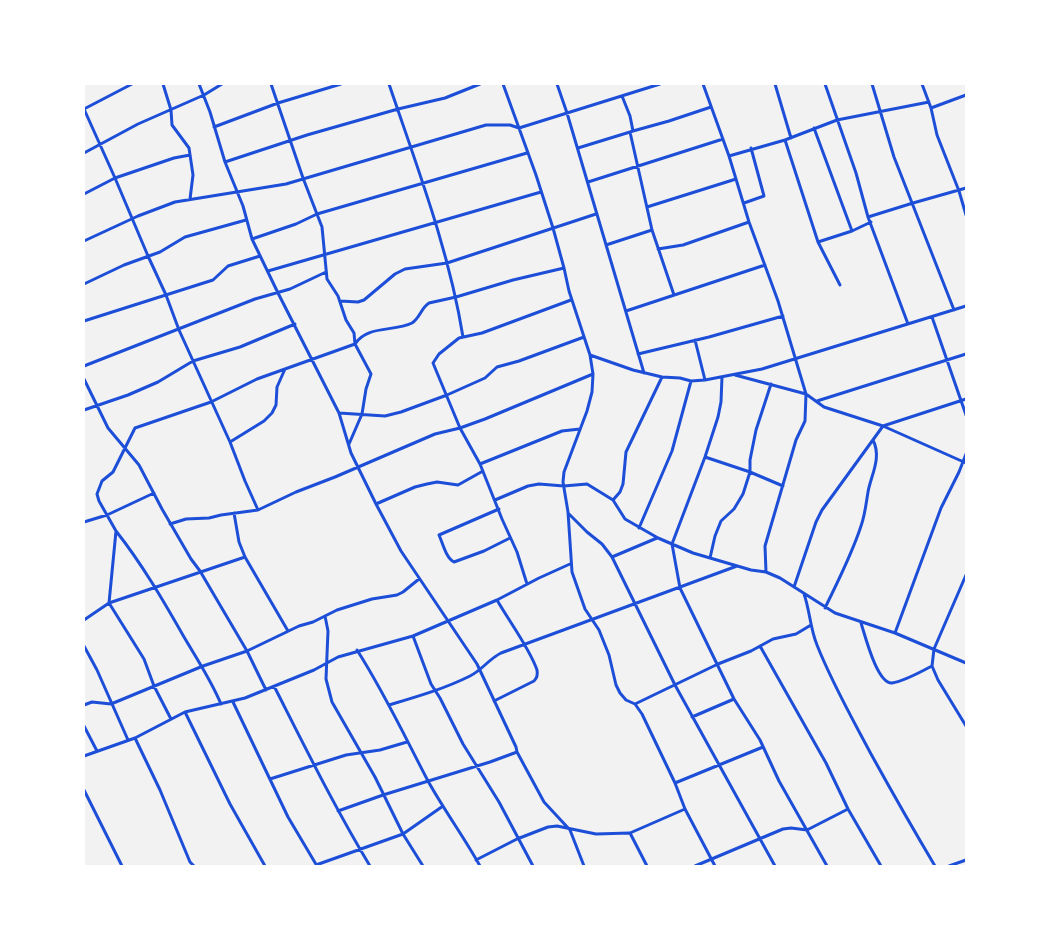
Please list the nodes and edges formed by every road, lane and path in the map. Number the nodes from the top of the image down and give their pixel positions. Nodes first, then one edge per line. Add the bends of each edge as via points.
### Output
1 (132, 84) edge
2 (163, 84) edge
3 (199, 84) edge
4 (222, 84) edge
5 (271, 84) edge
6 (341, 84) edge
7 (389, 84) edge
8 (480, 84) edge
9 (503, 84) edge
10 (557, 84) edge
11 (660, 84) edge
12 (703, 84) edge
13 (774, 84) edge
14 (825, 84) edge
15 (872, 84) edge
16 (922, 84) edge
17 (204, 95) junction
18 (966, 95) edge
19 (622, 96) junction
20 (929, 102) junction
21 (278, 103) junction
22 (711, 107) junction
23 (931, 108) junction
24 (84, 109) edge
25 (398, 109) junction
26 (171, 110) junction
27 (880, 112) junction
28 (567, 113) junction
29 (837, 120) junction
30 (214, 127) junction
31 (519, 128) junction
32 (814, 128) junction
33 (631, 132) junction
34 (791, 138) junction
35 (723, 139) junction
36 (785, 140) junction
37 (291, 141) junction
38 (99, 144) junction
39 (410, 148) junction
40 (578, 148) junction
41 (751, 148) junction
42 (527, 152) junction
43 (84, 153) edge
44 (190, 155) junction
45 (729, 156) junction
46 (225, 162) junction
47 (637, 167) junction
48 (115, 178) junction
49 (303, 178) junction
50 (736, 179) junction
51 (588, 182) junction
52 (422, 183) junction
53 (966, 188) edge
54 (959, 191) junction
55 (541, 192) junction
56 (239, 193) junction
57 (84, 194) edge
58 (190, 199) junction
59 (744, 203) junction
60 (913, 203) junction
61 (647, 206) junction
62 (317, 214) junction
63 (596, 214) junction
64 (966, 215) edge
65 (868, 217) junction
66 (132, 219) junction
67 (246, 220) junction
68 (749, 222) junction
69 (871, 222) junction
70 (435, 223) junction
71 (552, 228) junction
72 (652, 230) junction
73 (852, 231) junction
74 (252, 239) junction
75 (84, 241) edge
76 (818, 242) junction
77 (606, 245) junction
78 (658, 249) junction
79 (325, 254) junction
80 (148, 256) junction
81 (260, 256) junction
82 (447, 263) junction
83 (765, 265) junction
84 (564, 268) junction
85 (268, 271) junction
86 (326, 272) junction
87 (84, 284) edge
88 (840, 285) dead end
89 (278, 293) junction
90 (166, 295) junction
91 (674, 295) junction
92 (456, 297) junction
93 (571, 300) junction
94 (340, 301) junction
95 (966, 306) edge
96 (954, 310) junction
97 (626, 311) junction
98 (783, 316) junction
99 (932, 317) junction
100 (84, 321) edge
101 (295, 324) junction
102 (908, 324) junction
103 (179, 330) junction
104 (463, 337) junction
105 (584, 337) junction
106 (695, 340) junction
107 (355, 344) junction
108 (638, 354) junction
109 (966, 354) edge
110 (590, 355) junction
111 (312, 359) junction
112 (795, 359) junction
113 (947, 360) junction
114 (194, 362) junction
115 (84, 366) edge
116 (285, 369) junction
117 (645, 373) junction
118 (593, 374) junction
119 (734, 375) junction
120 (662, 377) junction
121 (722, 377) junction
122 (84, 379) edge
123 (705, 380) junction
124 (691, 381) junction
125 (771, 384) junction
126 (806, 394) junction
127 (447, 395) junction
128 (966, 400) edge
129 (817, 401) junction
130 (961, 401) junction
131 (211, 402) junction
132 (96, 405) junction
133 (84, 410) edge
134 (339, 412) junction
135 (362, 414) junction
136 (966, 415) edge
137 (884, 426) junction
138 (460, 428) junction
139 (580, 429) junction
140 (873, 440) junction
141 (230, 442) junction
142 (349, 444) junction
143 (126, 448) junction
144 (966, 454) edge
145 (705, 457) junction
146 (964, 462) edge
147 (480, 464) junction
148 (359, 467) junction
149 (483, 471) junction
150 (750, 472) junction
151 (564, 486) junction
152 (783, 486) junction
153 (154, 493) junction
154 (495, 500) junction
155 (613, 500) junction
156 (376, 504) junction
157 (499, 509) junction
158 (258, 510) junction
159 (568, 512) junction
160 (234, 513) junction
161 (107, 515) junction
162 (84, 522) edge
163 (170, 524) junction
164 (639, 528) junction
165 (116, 530) junction
166 (510, 538) junction
167 (658, 538) junction
168 (672, 544) junction
169 (244, 557) junction
170 (612, 557) junction
171 (710, 558) junction
172 (570, 564) junction
173 (738, 566) junction
174 (200, 571) junction
175 (766, 572) junction
176 (966, 575) edge
177 (419, 580) junction
178 (526, 584) junction
179 (794, 587) junction
180 (155, 588) junction
181 (680, 588) junction
182 (804, 593) junction
183 (497, 600) junction
184 (108, 603) junction
185 (636, 605) junction
186 (825, 608) junction
187 (325, 616) junction
188 (84, 620) edge
189 (591, 620) junction
190 (448, 621) junction
191 (861, 622) junction
192 (811, 625) junction
193 (288, 631) junction
194 (895, 633) junction
195 (413, 636) junction
196 (524, 645) junction
197 (84, 646) edge
198 (760, 646) junction
199 (934, 649) junction
200 (357, 650) junction
201 (247, 651) junction
202 (327, 662) junction
203 (966, 663) edge
204 (718, 664) junction
205 (203, 666) junction
206 (932, 666) junction
207 (480, 670) junction
208 (675, 685) junction
209 (154, 686) junction
210 (274, 686) junction
211 (266, 690) junction
212 (435, 690) junction
213 (734, 699) junction
214 (494, 700) junction
215 (233, 702) junction
216 (111, 704) junction
217 (221, 704) junction
218 (635, 704) junction
219 (84, 705) edge
220 (389, 705) junction
221 (186, 712) junction
222 (692, 717) junction
223 (171, 719) junction
224 (84, 726) edge
225 (966, 726) edge
226 (135, 738) junction
227 (128, 740) junction
228 (407, 742) junction
229 (763, 747) junction
230 (97, 751) junction
231 (361, 752) junction
232 (517, 752) junction
233 (84, 756) edge
234 (718, 764) junction
235 (314, 766) junction
236 (475, 766) junction
237 (270, 779) junction
238 (428, 781) junction
239 (675, 783) junction
240 (84, 790) edge
241 (383, 795) junction
242 (444, 806) junction
243 (685, 809) junction
244 (848, 809) junction
245 (338, 811) junction
246 (570, 830) junction
247 (808, 830) junction
248 (630, 833) junction
249 (403, 834) junction
250 (518, 839) junction
251 (759, 840) junction
252 (360, 850) junction
253 (712, 859) junction
254 (476, 860) junction
255 (966, 860) edge
256 (317, 865) edge
257 (122, 866) edge
258 (194, 866) edge
259 (265, 866) edge
260 (370, 866) edge
261 (423, 866) edge
262 (480, 866) edge
263 (533, 866) edge
264 (584, 866) edge
265 (648, 866) edge
266 (695, 866) edge
267 (715, 866) edge
268 (775, 866) edge
269 (826, 866) edge
270 (882, 866) edge
271 (935, 866) edge
272 (949, 866) edge

1 - 24 street
2 - 26 street
3 - 17 street
4 - 17 street
5 - 21 street
6 - 21 street
7 - 25 street
8 - 25 street via 445,98
9 - 31 street
10 - 28 street
11 - 19 street
12 - 22 street
13 - 34 street
14 - 29 street
15 - 27 street
16 - 20 street
17 - 26 street
17 - 30 street
18 - 23 street
19 - 28 street
19 - 33 street via 630,116
20 - 23 street
20 - 27 street
21 - 30 street
21 - 37 street
22 - 33 street
22 - 35 street
23 - 54 street via 937,135
24 - 38 street
25 - 37 street
25 - 39 street
26 - 38 street
26 - 44 street via 172,125
27 - 29 street
27 - 60 street
28 - 31 street
28 - 40 street
29 - 32 street
29 - 65 street
30 - 46 street
31 - 39 street via 486,125
31 - 42 street
32 - 34 street
32 - 73 street
33 - 40 street
33 - 47 street
34 - 36 street
35 - 45 street
35 - 47 street
36 - 41 street
36 - 76 street
37 - 46 street
37 - 49 street
38 - 43 street
38 - 48 street
39 - 49 street
39 - 52 street
40 - 51 street
41 - 45 street
41 - 59 street via 764,196
42 - 52 street
42 - 55 street
44 - 48 street
44 - 58 street via 193,176
45 - 50 street
46 - 56 street
47 - 51 street
47 - 61 street
48 - 57 street
48 - 66 street
49 - 56 street
49 - 62 street
50 - 59 street
50 - 61 street
51 - 63 street
52 - 62 street
52 - 70 street
53 - 54 street
54 - 60 street
54 - 64 street
55 - 70 street
55 - 71 street
56 - 58 street
56 - 67 street
58 - 66 street
59 - 68 street
60 - 65 street
60 - 96 street
61 - 72 street
62 - 74 street
62 - 79 street
63 - 71 street
63 - 77 street
65 - 69 street
66 - 75 street
66 - 80 street
67 - 74 street
67 - 80 street via 195,233
68 - 78 street via 683,245
68 - 83 street
69 - 73 street
69 - 102 street
70 - 79 street
70 - 82 street
71 - 82 street
71 - 84 street
72 - 77 street
72 - 78 street
73 - 76 street
74 - 81 street
76 - 88 street
77 - 97 street
78 - 91 street
79 - 85 street
79 - 86 street
80 - 87 street
80 - 90 street
81 - 85 street
81 - 90 street via 228,266 213,280
82 - 92 street
82 - 94 street via 405,270 395,274 364,300
83 - 91 street
83 - 98 street
84 - 92 street
84 - 93 street
85 - 89 street
86 - 89 street
86 - 94 street
89 - 101 street
89 - 103 street
90 - 100 street
90 - 103 street
91 - 97 street
92 - 104 street
92 - 107 street via 430,303 414,322 368,333 358,338
93 - 104 street
93 - 105 street
94 - 107 street via 354,333
95 - 96 street
96 - 99 street
97 - 108 street
98 - 106 street
98 - 112 street
99 - 102 street
99 - 113 street
101 - 111 street
101 - 114 street
102 - 112 street
103 - 114 street
103 - 115 street
104 - 127 street via 438,354 433,363
105 - 110 street
105 - 127 street via 497,367 485,378
106 - 108 street
106 - 123 street
107 - 111 street
107 - 135 street via 371,374
108 - 117 street
109 - 113 street
110 - 117 street
110 - 118 street
111 - 116 street
111 - 134 street
112 - 119 street
112 - 126 street
113 - 129 street
113 - 130 street
114 - 131 street
114 - 132 street via 158,382
116 - 131 street
116 - 141 street via 277,387 272,414
117 - 120 street
118 - 138 street
118 - 139 street via 592,392
119 - 121 street
119 - 125 street
120 - 124 street
120 - 155 street via 626,452 623,484
121 - 123 street
121 - 145 street via 721,402
122 - 132 street
123 - 124 street
124 - 164 street via 672,451
125 - 126 street
125 - 150 street via 756,430
126 - 129 street
126 - 152 street via 805,421
127 - 135 street via 385,416
127 - 138 street
128 - 130 street
129 - 137 street via 824,407
130 - 136 street
130 - 137 street
131 - 141 street
131 - 143 street via 135,428
132 - 133 street
132 - 143 street via 108,428
134 - 135 street
134 - 142 street
135 - 142 street
137 - 140 street
137 - 146 street
138 - 147 street
138 - 148 street via 435,434
139 - 147 street via 562,431
139 - 151 street via 564,472
140 - 179 street via 816,522
140 - 186 street via 876,462 865,514
141 - 158 street
142 - 148 street
143 - 153 street
143 - 161 street via 98,490 99,501
144 - 146 street
145 - 150 street
145 - 168 street
146 - 194 street via 941,508
147 - 149 street
148 - 156 street
148 - 158 street
149 - 154 street
149 - 156 street via 458,485 427,484
150 - 152 street
150 - 171 street via 737,504 721,521 714,536
151 - 154 street via 528,486
151 - 155 street via 587,484
151 - 159 street
152 - 175 street via 765,546
153 - 161 street
153 - 163 street
154 - 157 street
155 - 164 street via 625,520
156 - 177 street
157 - 166 street
157 - 166 street via 440,536 449,559 454,562
158 - 160 street
159 - 170 street
159 - 172 street
160 - 163 street
160 - 169 street
161 - 162 street
161 - 165 street
163 - 174 street
164 - 167 street
165 - 180 street
165 - 184 street
166 - 178 street
167 - 168 street
167 - 170 street
168 - 171 street
168 - 181 street
169 - 174 street
169 - 193 street
170 - 185 street
171 - 173 street
172 - 178 street
172 - 189 street
173 - 175 street
173 - 181 street
174 - 180 street
174 - 201 street
175 - 179 street
176 - 199 street
177 - 187 street via 397,595 354,604
177 - 190 street
178 - 183 street
179 - 182 street
180 - 184 street
180 - 205 street
181 - 185 street
181 - 204 street
182 - 186 street
182 - 192 street
183 - 190 street
183 - 196 street
184 - 188 street
184 - 209 street via 144,658
185 - 189 street
185 - 208 street
186 - 191 street
187 - 193 street
187 - 202 street
189 - 196 street
189 - 218 street via 599,630 609,655 620,693
190 - 195 street
190 - 207 street
191 - 194 street
191 - 206 street via 878,671 887,682 910,677
192 - 198 street via 796,634 773,639
192 - 271 street via 833,682
193 - 201 street
194 - 199 street
195 - 200 street
195 - 212 street
196 - 207 street via 492,658
196 - 214 street via 537,677 534,682
197 - 216 street
198 - 204 street
198 - 244 street
199 - 203 street
199 - 206 street
200 - 202 street
200 - 220 street
201 - 205 street
201 - 211 street
202 - 210 street
202 - 231 street via 326,679 332,702
204 - 208 street
204 - 213 street
205 - 209 street
205 - 217 street
206 - 225 street
207 - 212 street
207 - 214 street
208 - 218 street
208 - 222 street
209 - 216 street
209 - 223 street
210 - 211 street
210 - 235 street
211 - 215 street
212 - 220 street
212 - 236 street
213 - 222 street
213 - 229 street
214 - 232 street
215 - 217 street
215 - 237 street
216 - 219 street via 92,702
216 - 227 street
217 - 221 street
218 - 239 street
220 - 228 street
221 - 223 street
221 - 259 street via 230,804
222 - 234 street
223 - 226 street
224 - 230 street
226 - 227 street
226 - 258 street
227 - 230 street
228 - 231 street
228 - 238 street
229 - 234 street
229 - 247 street
230 - 233 street
231 - 235 street
231 - 241 street
232 - 236 street
232 - 246 street via 544,802
234 - 239 street
234 - 251 street
235 - 237 street
235 - 245 street
236 - 238 street
236 - 250 street
237 - 256 street
238 - 241 street
238 - 242 street
239 - 243 street
240 - 257 street
241 - 245 street
241 - 249 street
242 - 249 street
242 - 254 street
243 - 248 street
243 - 253 street
244 - 247 street
244 - 270 street
245 - 252 street
246 - 248 street via 596,834
246 - 250 street via 548,827
246 - 264 street
247 - 251 street via 783,829
247 - 269 street
248 - 265 street
249 - 252 street
249 - 261 street
250 - 254 street
250 - 263 street
251 - 253 street
251 - 268 street
252 - 256 street
252 - 260 street
253 - 266 street
253 - 267 street
254 - 262 street
255 - 272 street

